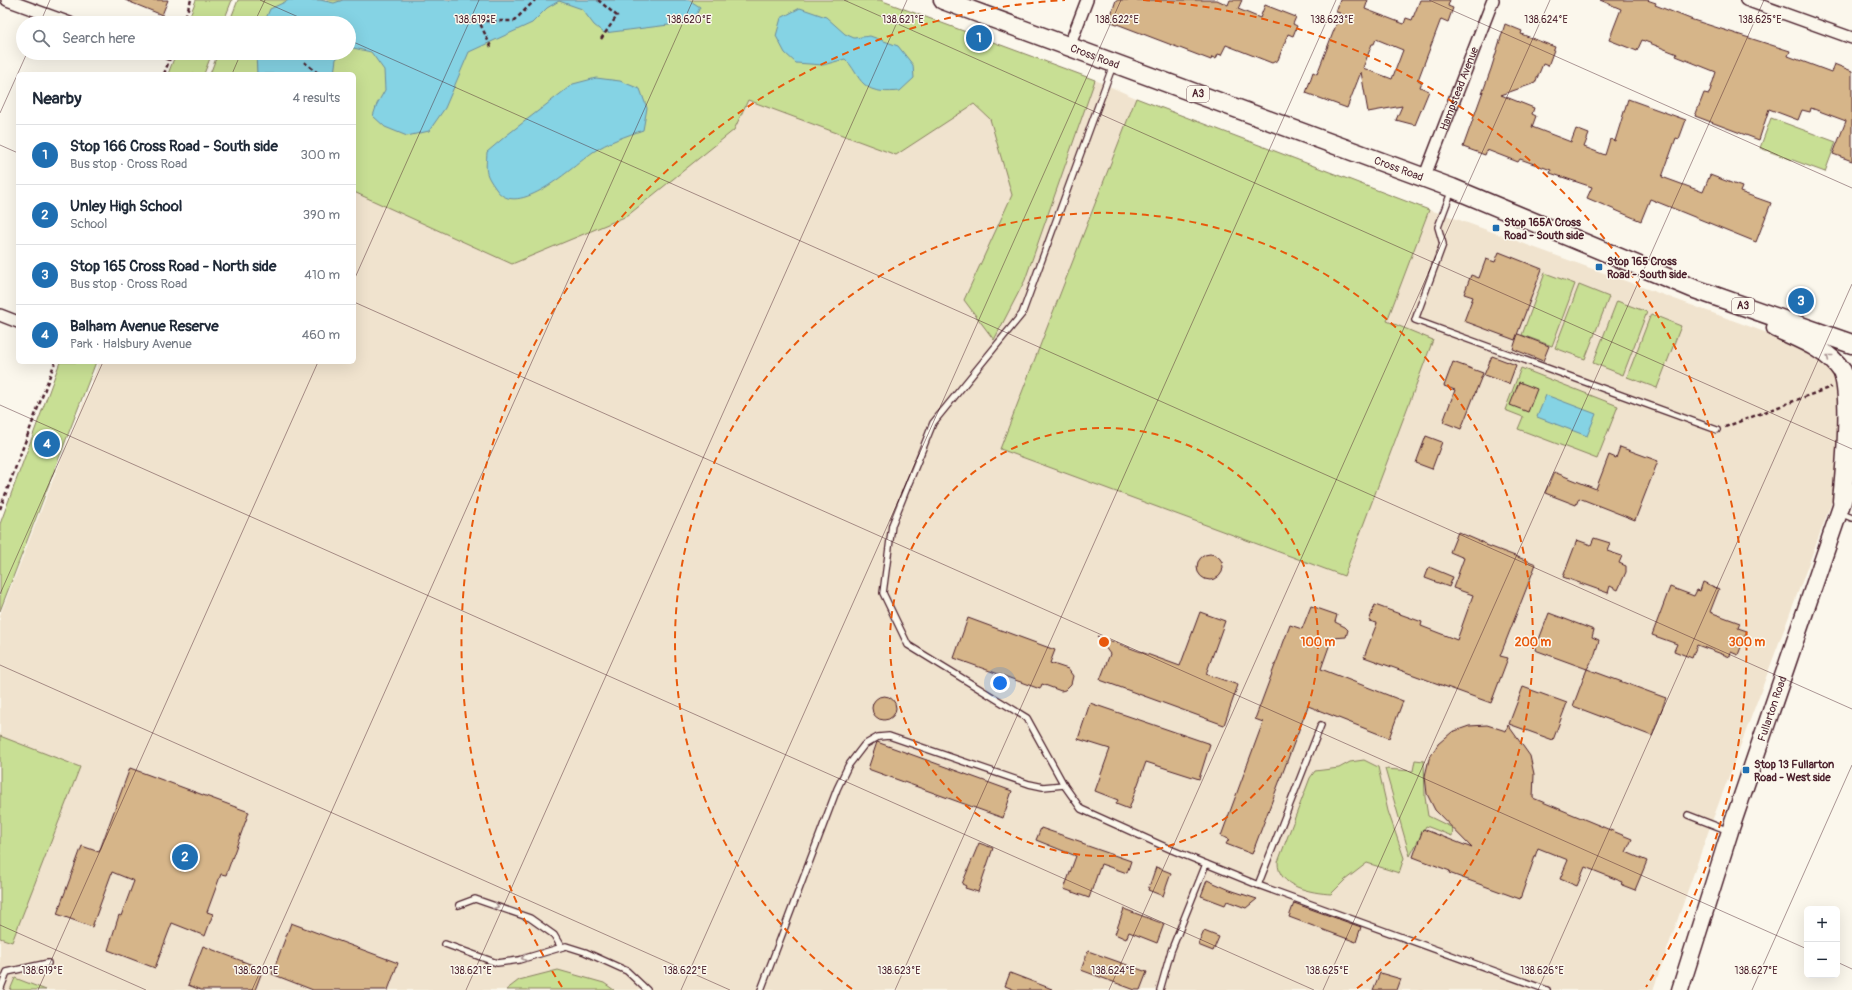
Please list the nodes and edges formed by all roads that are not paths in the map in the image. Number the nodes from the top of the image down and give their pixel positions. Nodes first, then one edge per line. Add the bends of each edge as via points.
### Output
1 (7, 0) edge
2 (943, 0) edge
3 (1087, 0) edge
4 (1493, 0) edge
5 (1746, 0) edge
6 (51, 16) edge
7 (1852, 38) edge
8 (1069, 47) junction
9 (1114, 63) junction
10 (1424, 178) junction
11 (1452, 188) junction
12 (1692, 288) junction
13 (0, 315) edge
14 (16, 321) edge
15 (1852, 344) edge
16 (1716, 430) road end
17 (1852, 474) edge
18 (1846, 506) edge
19 (1321, 724) dead end
20 (1064, 785) junction
21 (1688, 815) dead end
22 (1730, 831) junction
23 (1206, 864) junction
24 (1258, 885) junction
25 (459, 905) dead end
26 (445, 944) dead end
27 (561, 947) junction
28 (48, 962) dead end
29 (0, 990) edge
30 (647, 990) edge
31 (761, 990) edge
32 (1160, 990) edge
33 (1547, 990) edge
34 (1680, 990) edge

1 - 6 street
2 - 8 highway, Cross Road / A3
3 - 8 street
4 - 10 street, Hampstead Avenue
5 - 7 street
8 - 9 highway, Cross Road / A3
9 - 10 highway, Cross Road / A3
9 - 20 lane via 1022,314 933,423 892,525 883,593 908,645 1027,718
10 - 11 highway, Cross Road / A3
11 - 12 highway, Cross Road / A3
11 - 16 lane via 1438,227 1444,244 1415,320
12 - 15 highway, Cross Road / A3
18 -> 12 highway via 1850,407 1848,384 1843,371 1831,358 1811,345
13 - 14 street
17 - 18 main road, Fullarton Road
18 - 22 main road, Fullarton Road
19 - 24 lane
20 - 23 lane via 1081,809
20 - 31 lane via 1043,787 1029,784 889,736 872,739 857,753 837,789
21 - 22 lane
22 - 34 main road, Fullarton Road
23 - 24 lane
23 - 32 lane via 1171,951
24 - 33 lane
25 -> 27 lane via 475,899 530,918 554,935
27 -> 26 lane via 518,960 497,963
27 - 30 lane via 586,952 627,971
28 - 29 lane via 7,972

